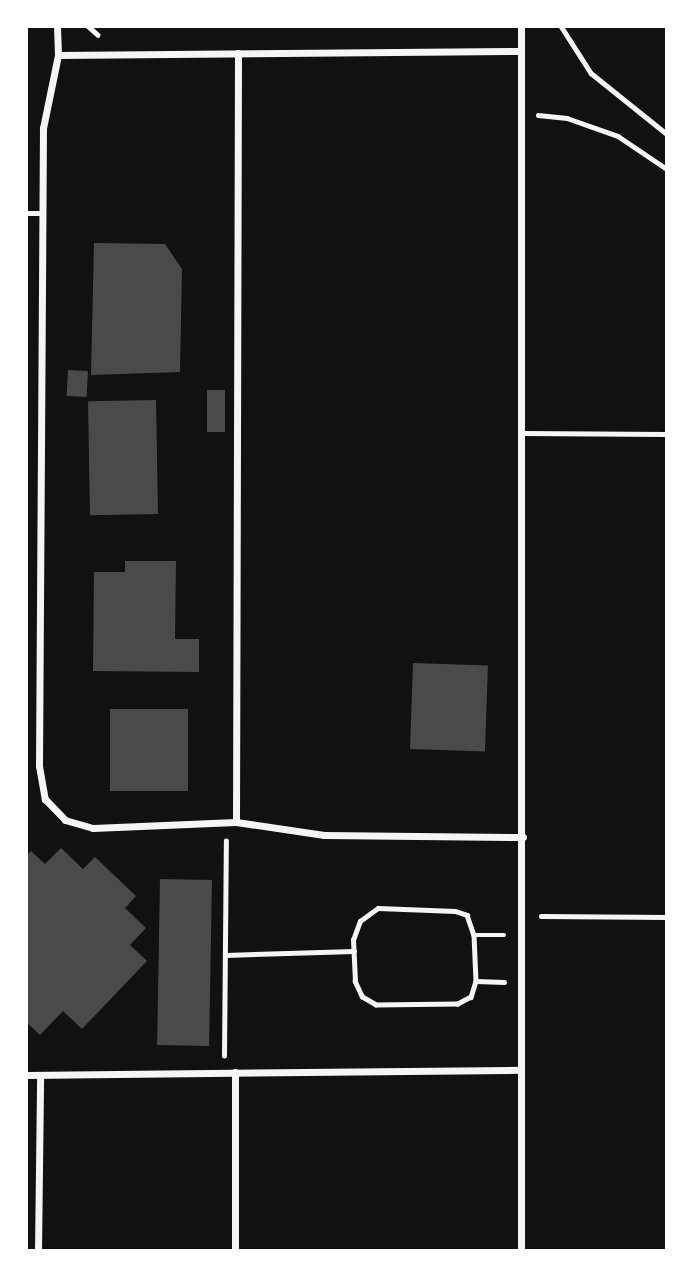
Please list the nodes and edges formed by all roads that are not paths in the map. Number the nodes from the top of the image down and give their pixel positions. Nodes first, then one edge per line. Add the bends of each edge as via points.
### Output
1 (57, 26) edge
2 (521, 26) edge
3 (521, 51) junction
4 (238, 53) junction
5 (58, 55) junction
6 (26, 213) edge
7 (42, 213) junction
8 (522, 433) junction
9 (666, 434) edge
10 (236, 822) junction
11 (523, 837) junction
12 (520, 1070) junction
13 (235, 1072) junction
14 (26, 1075) edge
15 (40, 1075) junction
16 (38, 1251) edge
17 (235, 1251) edge
18 (521, 1251) edge

1 - 5 street
2 - 3 street
3 - 4 street
3 - 8 street
4 - 5 street
4 - 10 street
5 - 7 street via 44,118
6 - 7 lane
7 - 10 street via 40,785 54,811 78,826
8 - 9 lane
8 - 11 street
10 - 11 street via 324,835
11 - 12 street
12 - 13 street
12 - 18 street
13 - 15 street
13 - 17 street
14 - 15 street
15 - 16 street

